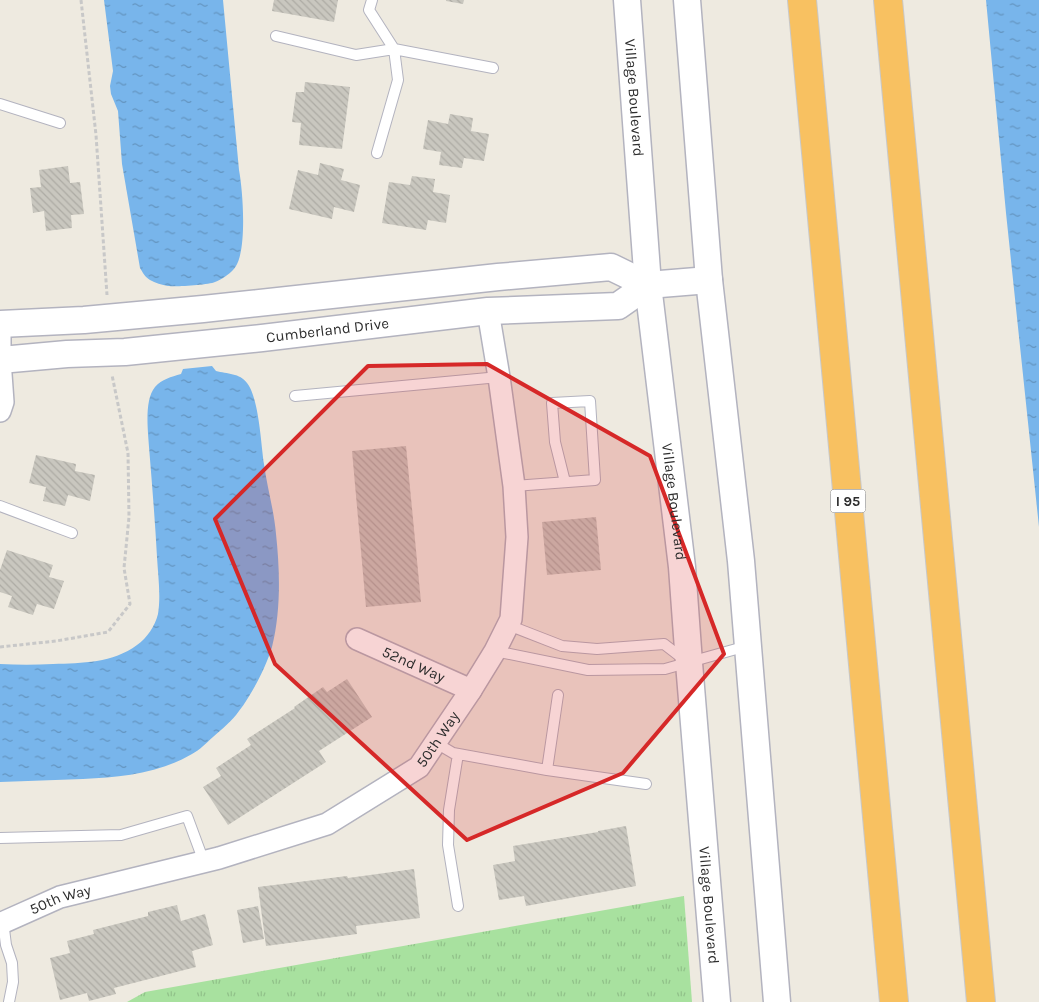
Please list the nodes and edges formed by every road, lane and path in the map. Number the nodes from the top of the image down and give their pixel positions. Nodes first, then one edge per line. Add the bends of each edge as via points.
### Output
1 (81, 0) edge
2 (372, 0) edge
3 (627, 0) edge
4 (687, 0) edge
5 (802, 0) edge
6 (888, 0) edge
7 (276, 36) dead end
8 (394, 49) junction
9 (493, 68) dead end
10 (0, 104) edge
11 (60, 123) dead end
12 (377, 153) dead end
13 (709, 280) junction
14 (648, 285) junction
15 (107, 295) dead end
16 (488, 311) junction
17 (0, 326) edge
18 (1, 344) edge
19 (0, 360) edge
20 (112, 372) dead end
21 (499, 377) junction
22 (295, 396) dead end
23 (0, 411) edge
24 (565, 482) junction
25 (514, 486) junction
26 (0, 506) edge
27 (72, 533) dead end
28 (508, 625) junction
29 (357, 639) dead end
30 (0, 646) edge
31 (747, 646) junction
32 (495, 651) junction
33 (689, 663) junction
34 (471, 690) junction
35 (558, 695) dead end
36 (436, 743) junction
37 (458, 754) junction
38 (547, 770) junction
39 (646, 784) dead end
40 (0, 838) edge
41 (204, 862) junction
42 (458, 906) dead end
43 (2, 921) edge
44 (9, 1002) edge
45 (717, 1002) edge
46 (777, 1002) edge
47 (894, 1002) edge
48 (982, 1002) edge

1 - 15 path via 96,135
2 - 8 lane via 369,10
3 - 14 street, Village Boulevard
4 - 13 street
5 - 47 highway, I 95
6 - 48 highway
7 - 8 lane via 356,54
8 - 9 lane
8 - 12 lane via 398,80
10 - 11 lane
13 - 14 street
13 - 31 street
14 - 16 street, Cumberland Drive via 618,306
14 - 17 street via 611,268
14 - 33 street, Village Boulevard via 682,567
16 - 19 street, Cumberland Drive via 124,352
16 - 21 street, 50th Way
17 - 18 street
18 - 19 street
19 - 23 street via 4,402
20 - 30 path via 128,453 129,516 124,568 130,604 108,632
21 - 22 lane
21 - 25 street, 50th Way
24 - 24 lane via 595,480 590,401 552,403 555,442
24 - 25 lane
25 - 28 street, 50th Way via 517,537
26 - 27 lane
28 - 32 street, 50th Way
28 - 33 lane via 562,646 597,649 664,644
29 - 34 street, 52nd Way
31 - 33 lane
31 - 46 street
32 - 33 lane via 588,670 665,669
32 - 34 street, 50th Way
33 - 45 street, Village Boulevard
34 - 36 street, 50th Way
35 - 38 lane
36 - 37 lane
36 - 41 street, 50th Way via 419,767 327,824
37 - 38 lane
37 - 42 lane via 449,810 448,845
38 - 39 lane
40 - 41 lane via 122,835 186,816
41 - 43 street, 50th Way via 60,897
43 - 44 lane via 12,963

